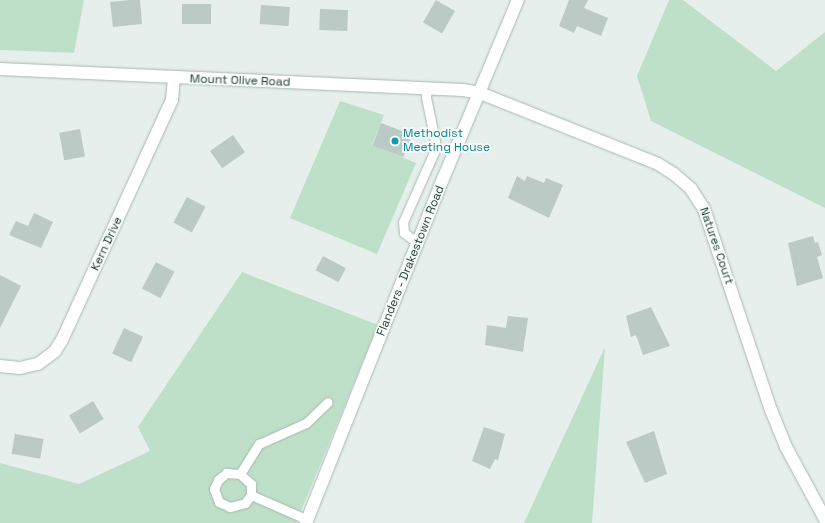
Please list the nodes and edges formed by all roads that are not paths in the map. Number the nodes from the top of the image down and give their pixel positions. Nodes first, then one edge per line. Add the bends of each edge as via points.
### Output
1 (518, 0) edge
2 (0, 70) edge
3 (174, 78) junction
4 (428, 88) junction
5 (480, 93) junction
6 (418, 243) junction
7 (0, 366) edge
8 (328, 402) dead end
9 (240, 474) junction
10 (251, 495) junction
11 (825, 519) edge
12 (307, 521) edge

1 - 5 street, Flanders - Drakestown Road
2 - 3 street, Mount Olive Road
3 - 4 street, Mount Olive Road
3 - 7 street, Kern Drive via 172,100 62,340 55,351 38,364 20,368
4 - 5 street, Mount Olive Road
4 - 6 lane via 426,97 435,141 434,152 404,222 404,233 410,240
5 - 6 street, Flanders - Drakestown Road
5 - 11 street, Natures Court via 658,164 691,189 704,209 771,410 786,447
6 - 12 street, Flanders - Drakestown Road
8 - 9 lane via 306,423 258,444
9 - 10 lane via 251,484
9 - 10 lane via 229,472 218,480 214,489 216,499 234,508 244,503
10 - 12 lane

